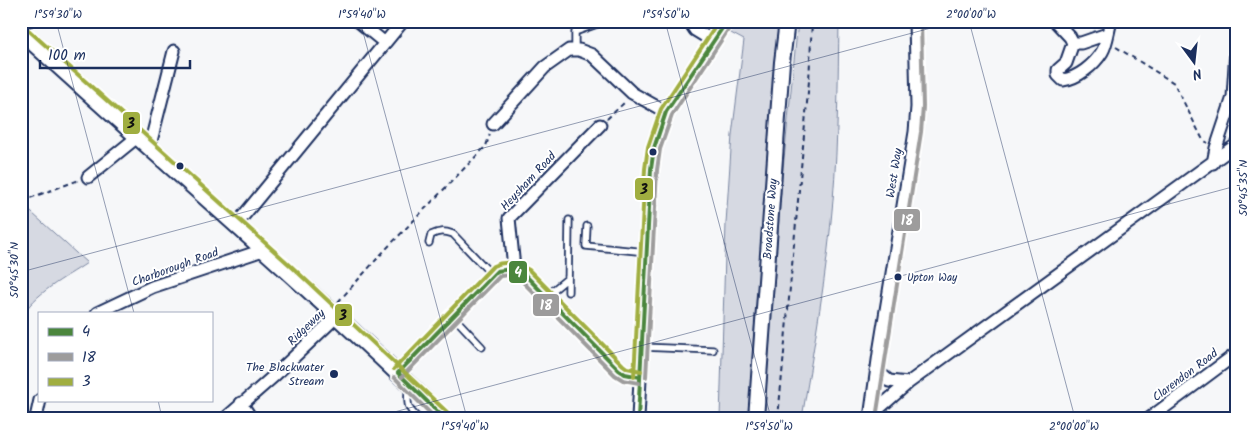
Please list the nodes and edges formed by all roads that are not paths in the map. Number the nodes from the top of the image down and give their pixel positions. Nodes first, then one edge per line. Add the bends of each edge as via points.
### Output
1 (358, 21) edge
2 (403, 21) edge
3 (689, 21) edge
4 (727, 21) edge
5 (787, 21) edge
6 (915, 21) edge
7 (1055, 21) edge
8 (1111, 21) edge
9 (600, 23) dead end
10 (21, 32) edge
11 (1106, 38) junction
12 (713, 41) junction
13 (385, 43) junction
14 (1073, 43) junction
15 (1236, 49) edge
16 (575, 50) junction
17 (174, 51) dead end
18 (666, 112) junction
19 (1232, 117) edge
20 (493, 124) road end
21 (600, 125) road end
22 (136, 138) junction
23 (1236, 145) edge
24 (149, 149) junction
25 (1212, 163) junction
26 (88, 177) road end
27 (570, 220) dead end
28 (235, 226) junction
29 (587, 226) dead end
30 (429, 243) dead end
31 (263, 250) junction
32 (647, 252) junction
33 (514, 268) junction
34 (493, 276) junction
35 (568, 278) junction
36 (568, 292) dead end
37 (546, 296) junction
38 (99, 312) edge
39 (334, 313) junction
40 (454, 316) junction
41 (482, 347) dead end
42 (642, 347) junction
43 (713, 350) dead end
44 (1236, 354) edge
45 (876, 370) junction
46 (402, 377) junction
47 (640, 377) junction
48 (908, 383) junction
49 (40, 402) edge
50 (241, 403) junction
51 (870, 417) edge
52 (36, 418) edge
53 (226, 418) edge
54 (251, 418) edge
55 (418, 418) edge
56 (444, 418) edge
57 (638, 418) edge
58 (756, 418) edge
59 (1150, 418) edge

1 - 13 street
2 - 13 street
3 - 12 street via 695,30
4 - 12 street
5 - 58 street, Broadstone Way
6 - 45 street, West Way via 915,132
7 - 14 street
8 - 11 street
9 - 16 lane via 576,32
10 - 22 main road
11 - 14 street
11 - 14 street via 1103,51 1095,61 1082,73 1063,80 1058,70 1066,63
12 - 18 street
13 - 28 street
15 - 19 street
16 - 18 street via 592,54 632,93
16 - 20 street via 563,53 545,67
17 - 24 street
18 - 32 street via 653,155
19 - 25 street
21 - 33 street, Heysham Road via 509,218
22 - 24 main road
22 - 26 street
23 - 25 street
24 - 28 main road
25 - 48 street
27 - 35 lane
28 - 31 main road
29 - 32 lane via 586,246
30 - 34 lane via 430,235 438,232 453,234
31 - 38 street, Charborough Road via 152,287
31 - 39 main road
32 - 42 street
33 - 34 street via 505,268
33 - 37 street
34 - 40 street
35 - 36 lane
35 - 37 lane
37 - 47 street via 619,370
39 - 46 main road
39 - 50 street, Ridgeway via 275,375
40 - 41 lane
40 - 46 street
42 - 43 lane
42 - 47 street
44 - 59 street, Clarendon Road
45 - 48 street via 890,381
45 - 51 street, West Way
46 - 55 lane via 408,406
46 - 56 main road
47 - 57 street
48 - 51 street
49 - 52 street
50 - 53 street, Ridgeway
50 - 54 street

